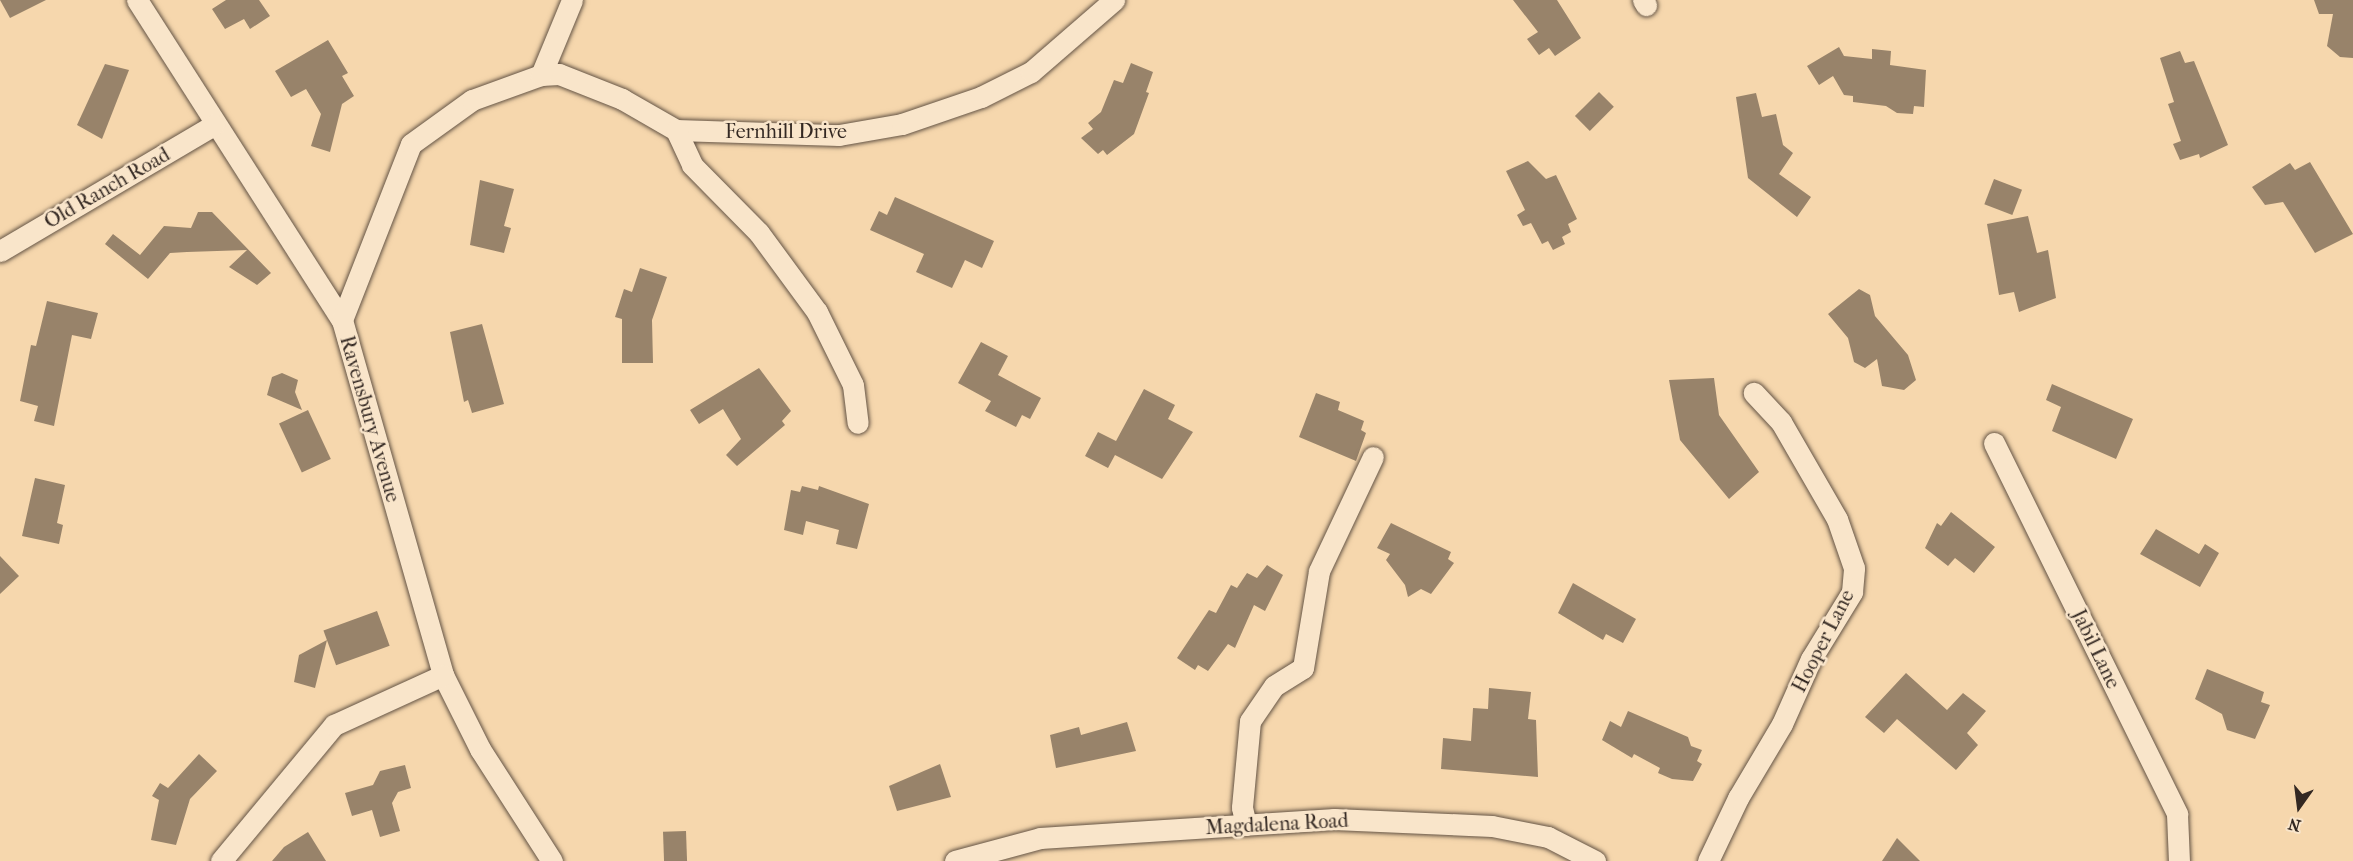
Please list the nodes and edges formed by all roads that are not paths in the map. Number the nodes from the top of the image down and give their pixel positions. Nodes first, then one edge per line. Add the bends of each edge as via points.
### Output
1 (137, 0) edge
2 (572, 0) edge
3 (1114, 0) edge
4 (542, 75) junction
5 (214, 124) junction
6 (676, 130) junction
7 (0, 251) edge
8 (342, 320) junction
9 (1754, 393) dead end
10 (858, 423) dead end
11 (1994, 443) dead end
12 (1373, 457) dead end
13 (443, 675) junction
14 (1246, 825) junction
15 (221, 861) edge
16 (552, 861) edge
17 (955, 861) edge
18 (1596, 861) edge
19 (1708, 861) edge
20 (2179, 861) edge

1 - 5 street, Ravensbury Avenue
2 - 4 street
3 - 6 street, Fernhill Drive via 1031,72 981,97 902,124 839,135
4 - 6 street, Fernhill Drive via 559,74 622,99
4 - 8 street via 472,100 411,144
5 - 7 street, Old Ranch Road
5 - 8 street, Ravensbury Avenue
6 - 10 street via 692,165 759,233 817,312 853,385
8 - 13 street, Ravensbury Avenue
9 - 19 street, Hooper Lane via 1781,422 1837,519 1854,568 1852,592 1811,659 1782,724 1738,798
11 - 20 street, Jabil Lane via 2177,814
12 - 14 street via 1319,572 1303,668 1274,686 1250,721 1242,807
13 - 15 street via 334,725
13 - 16 street, Ravensbury Avenue via 480,749
14 - 17 street, Magdalena Road via 1040,838
14 - 18 street, Magdalena Road via 1334,819 1492,826 1548,837

